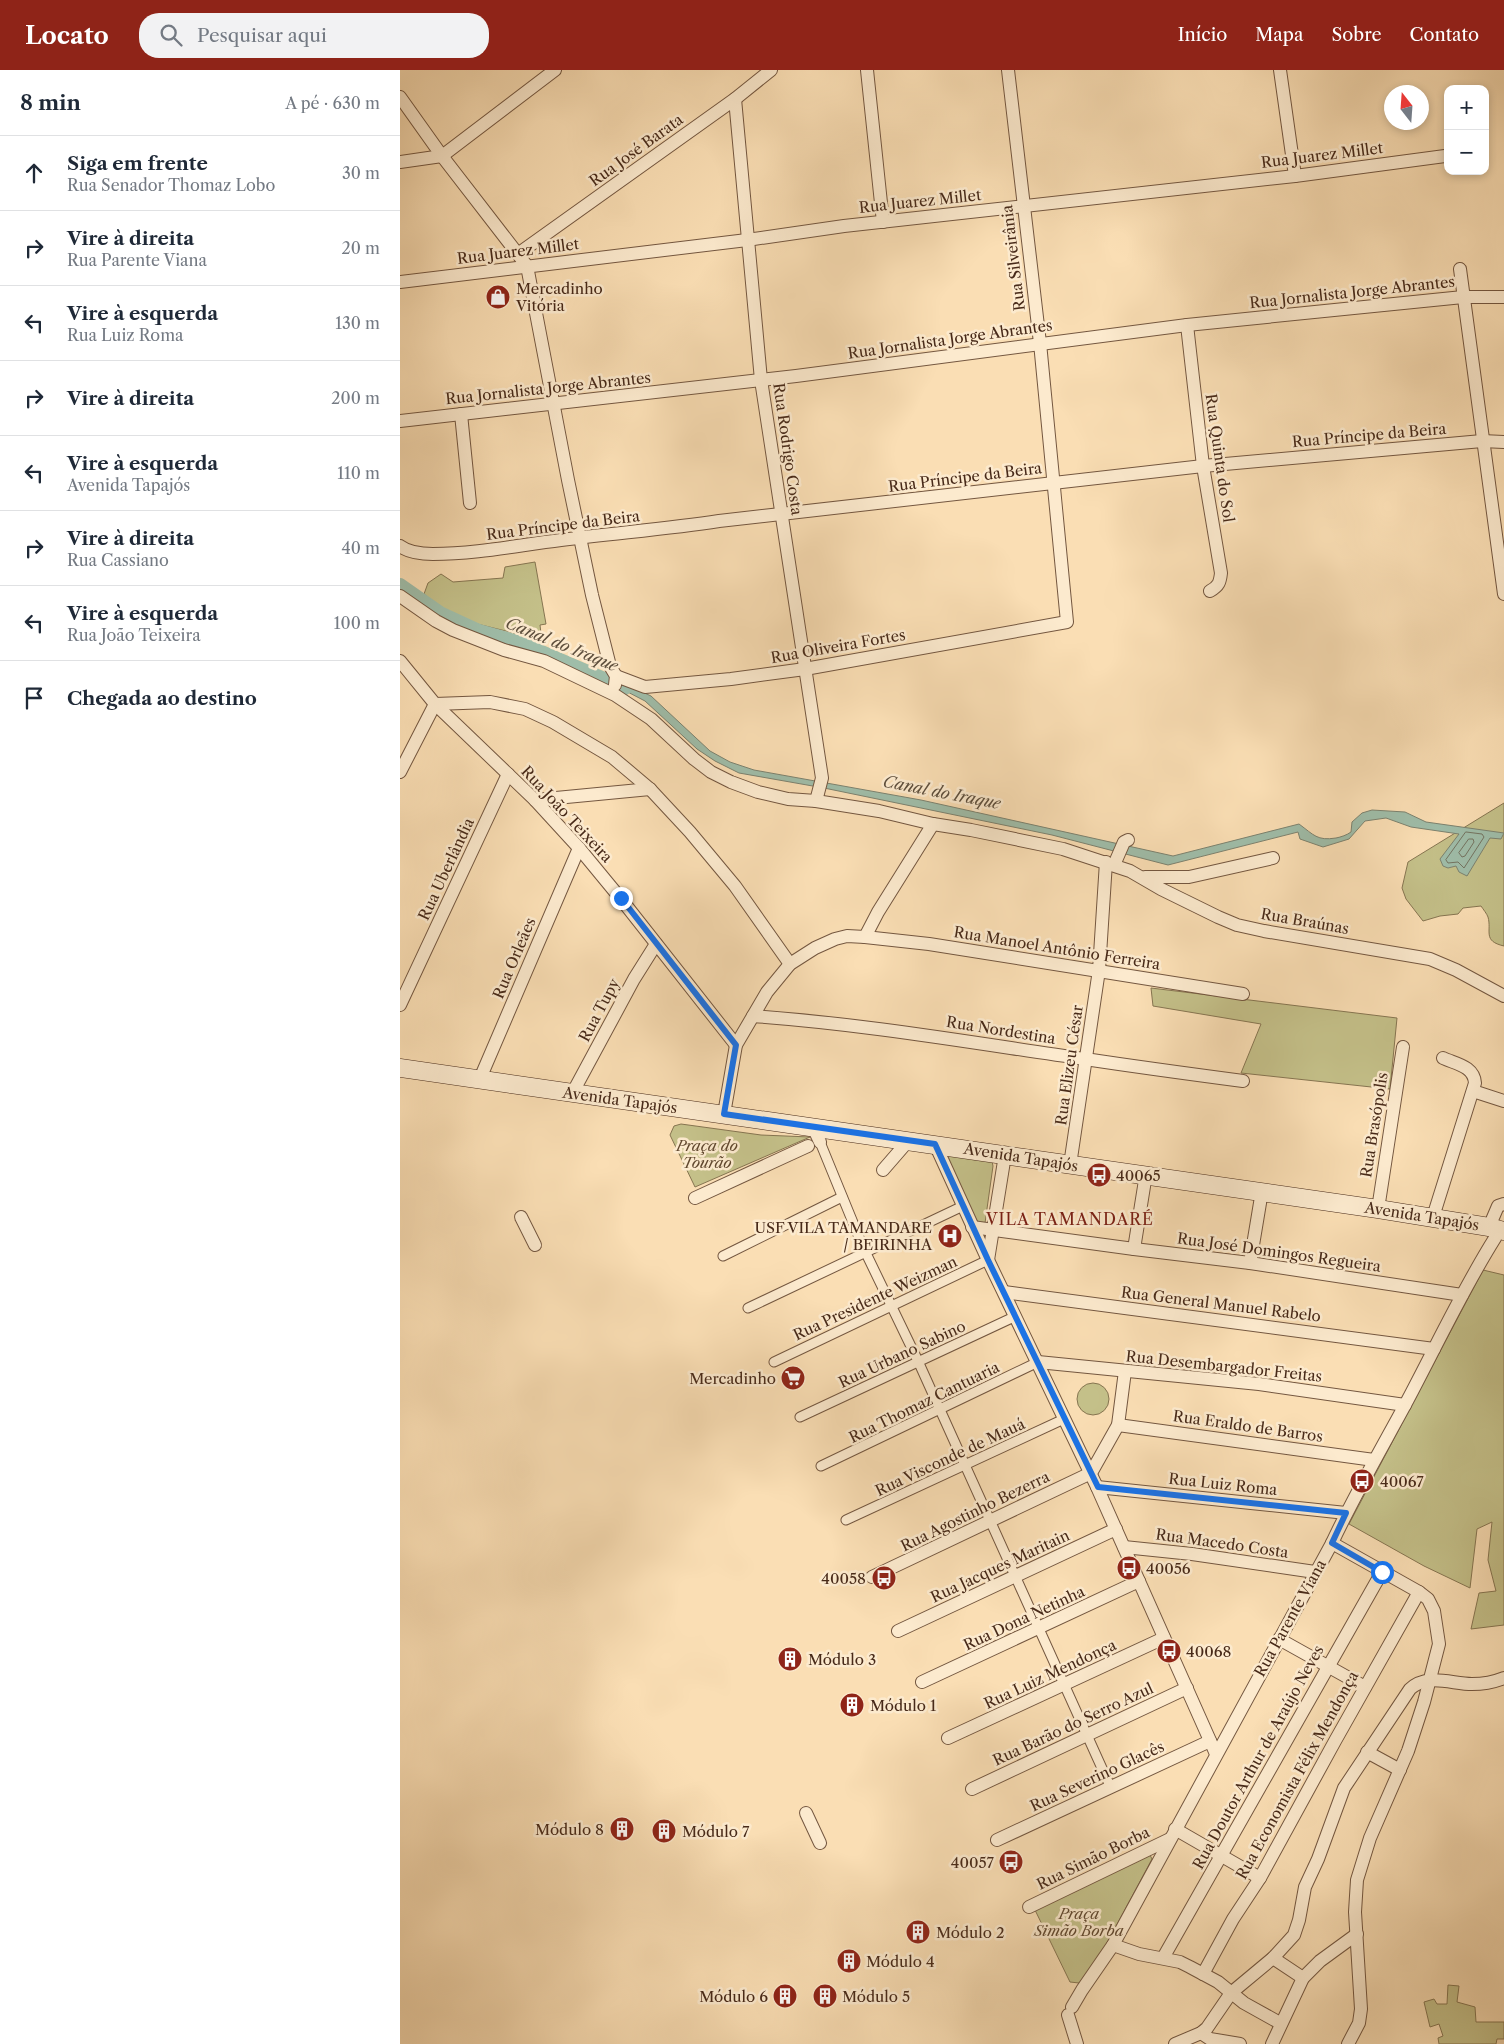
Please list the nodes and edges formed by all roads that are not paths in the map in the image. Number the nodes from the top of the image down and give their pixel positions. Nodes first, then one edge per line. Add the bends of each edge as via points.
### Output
1 (555, 70) edge
2 (771, 70) edge
3 (867, 70) edge
4 (1008, 70) edge
5 (1280, 70) edge
6 (400, 97) edge
7 (735, 99) junction
8 (442, 156) junction
9 (1444, 156) dead end
10 (400, 162) edge
11 (1295, 176) junction
12 (1023, 207) junction
13 (883, 222) junction
14 (747, 240) junction
15 (518, 254) junction
16 (527, 266) junction
17 (1460, 269) dead end
18 (400, 282) edge
19 (1463, 297) junction
20 (1504, 297) edge
21 (1187, 325) junction
22 (1040, 343) junction
23 (761, 380) junction
24 (553, 404) junction
25 (461, 414) junction
26 (400, 421) edge
27 (1482, 442) junction
28 (1504, 442) edge
29 (1203, 466) junction
30 (1055, 482) junction
31 (470, 503) dead end
32 (781, 515) junction
33 (581, 537) junction
34 (400, 546) edge
35 (1210, 590) dead end
36 (1504, 594) edge
37 (400, 596) edge
38 (1067, 622) joint
39 (400, 661) edge
40 (805, 669) junction
41 (613, 671) junction
42 (615, 695) junction
43 (435, 704) junction
44 (400, 772) edge
45 (508, 774) junction
46 (650, 789) junction
47 (817, 797) junction
48 (535, 800) junction
49 (933, 824) junction
50 (1126, 841) dead end
51 (578, 848) junction
52 (1273, 858) dead end
53 (1113, 862) junction
54 (1144, 877) junction
55 (865, 937) junction
56 (656, 944) junction
57 (790, 964) junction
58 (1100, 970) junction
59 (1243, 994) dead end
60 (1504, 996) edge
61 (400, 1005) edge
62 (753, 1016) junction
63 (736, 1045) junction
64 (1403, 1047) dead end
65 (1443, 1058) dead end
66 (1086, 1060) junction
67 (400, 1068) edge
68 (479, 1081) junction
69 (1243, 1081) dead end
70 (1473, 1091) junction
71 (573, 1092) junction
72 (1504, 1101) edge
73 (724, 1114) junction
74 (814, 1138) junction
75 (909, 1140) junction
76 (935, 1144) junction
77 (1005, 1155) junction
78 (1070, 1165) junction
79 (883, 1170) dead end
80 (1146, 1174) junction
81 (1262, 1192) junction
82 (842, 1197) junction
83 (695, 1198) dead end
84 (1504, 1204) edge
85 (963, 1206) junction
86 (1378, 1208) junction
87 (521, 1217) dead end
88 (1433, 1217) junction
89 (972, 1227) junction
90 (1496, 1228) edge
91 (993, 1229) junction
92 (536, 1245) dead end
93 (1134, 1249) junction
94 (866, 1253) junction
95 (723, 1256) dead end
96 (988, 1260) junction
97 (1250, 1263) junction
98 (1004, 1292) junction
99 (1462, 1295) junction
100 (891, 1306) junction
101 (748, 1308) dead end
102 (1016, 1316) junction
103 (1434, 1349) junction
104 (918, 1361) junction
105 (774, 1362) dead end
106 (1038, 1362) junction
107 (1125, 1371) junction
108 (1405, 1405) junction
109 (940, 1411) junction
110 (800, 1417) dead end
111 (1064, 1419) junction
112 (1118, 1425) junction
113 (1374, 1460) junction
114 (821, 1466) dead end
115 (965, 1466) junction
116 (1091, 1473) junction
117 (1098, 1487) junction
118 (1346, 1513) junction
119 (846, 1520) dead end
120 (991, 1521) junction
121 (1116, 1529) junction
122 (1332, 1543) junction
123 (1124, 1547) junction
124 (1315, 1572) junction
125 (1382, 1572) junction
126 (872, 1576) dead end
127 (1015, 1576) junction
128 (1140, 1581) junction
129 (1419, 1592) junction
130 (1040, 1627) junction
131 (898, 1631) dead end
132 (1164, 1638) junction
133 (1279, 1639) junction
134 (1328, 1666) junction
135 (1504, 1678) edge
136 (1430, 1680) junction
137 (922, 1682) dead end
138 (1065, 1684) junction
139 (1365, 1687) junction
140 (1187, 1688) junction
141 (1087, 1734) junction
142 (948, 1738) dead end
143 (1210, 1741) junction
144 (1367, 1752) junction
145 (1216, 1754) junction
146 (1400, 1770) junction
147 (1110, 1786) junction
148 (972, 1789) dead end
149 (806, 1813) dead end
150 (1173, 1834) junction
151 (997, 1840) dead end
152 (820, 1843) dead end
153 (1222, 1856) junction
154 (1260, 1878) junction
155 (1029, 1907) dead end
156 (1357, 1934) junction
157 (1113, 1945) junction
158 (1163, 1958) junction
159 (1273, 1958) junction
160 (1203, 1974) junction
161 (1303, 1978) junction
162 (1231, 1993) junction
163 (1280, 2023) junction
164 (1202, 2039) edge
165 (1077, 2044) edge
166 (1175, 2044) edge
167 (1240, 2044) edge
168 (1272, 2044) edge
169 (1348, 2044) edge

1 - 8 street
2 - 7 street, Rua José Barata
3 - 13 street
4 - 12 street, Rua Silveirânia
5 - 11 street
6 - 8 street
7 - 14 street, Rua Rodrigo Costa
7 - 15 street, Rua José Barata
8 - 10 street
8 - 15 street
9 - 11 street, Rua Juarez Millet
11 - 12 street, Rua Juarez Millet
12 - 13 street, Rua Juarez Millet
12 - 22 street, Rua Silveirânia
13 - 14 street, Rua Juarez Millet
14 - 16 street, Rua Juarez Millet
14 - 23 street, Rua Rodrigo Costa
15 - 16 street
16 - 18 street, Rua Juarez Millet
16 - 24 street
17 - 19 street
19 - 20 street, Rua Jornalista Jorge Abrantes
19 - 21 street, Rua Jornalista Jorge Abrantes
19 - 27 street
21 - 22 street, Rua Jornalista Jorge Abrantes
21 - 29 street, Rua Quinta do Sol
22 - 23 street, Rua Jornalista Jorge Abrantes
22 - 30 street, Rua Silveirânia
23 - 24 street, Rua Jornalista Jorge Abrantes
23 - 32 street, Rua Rodrigo Costa
24 - 25 street, Rua Jornalista Jorge Abrantes
24 - 33 street
25 - 26 street, Rua Jornalista Jorge Abrantes
25 - 31 street
27 - 28 street, Rua Príncipe da Beira
27 - 29 street, Rua Príncipe da Beira
27 - 36 street
29 - 30 street, Rua Príncipe da Beira
29 - 35 street, Rua Quinta do Sol via 1221,573 1220,582
30 - 32 street, Rua Príncipe da Beira
30 - 38 street, Rua Silveirânia
32 - 33 street, Rua Príncipe da Beira
32 - 40 street, Rua Rodrigo Costa
33 - 34 street, Rua Príncipe da Beira via 474,552 418,553
33 - 41 street via 592,595
37 - 42 street, Rua Braúnas via 453,630 544,661
38 - 40 street, Rua Oliveira Fortes
39 - 43 street, Rua João Teixeira
40 - 41 street, Rua Oliveira Fortes via 645,687
40 - 47 street, Rua Rodrigo Costa via 822,778
41 - 42 street
42 - 47 street, Rua Braúnas via 651,719 711,772 758,792 788,799
43 - 44 street
43 - 45 street, Rua João Teixeira
43 - 46 street via 490,702 525,709 612,756
45 - 48 street, Rua João Teixeira
45 - 61 street, Rua Uberlândia
46 - 48 street
46 - 57 street via 735,886
47 - 49 street, Rua Braúnas
48 - 51 street, Rua João Teixeira
49 - 53 street, Rua Braúnas
49 - 55 street
50 - 53 street, Rua Elizeu César
51 - 56 street, Rua João Teixeira
51 - 68 street, Rua Orleães
52 - 54 street via 1189,878
53 - 54 street, Rua Braúnas
53 - 58 street, Rua Elizeu César
54 - 60 street, Rua Braúnas via 1161,889 1237,924 1430,959
55 - 57 street, Rua Manoel Antônio Ferreira via 835,939
55 - 58 street, Rua Manoel Antônio Ferreira
56 - 63 street, Rua João Teixeira
56 - 71 street, Rua Tupy
57 - 62 street, Rua Manoel Antônio Ferreira via 767,992
58 - 59 street, Rua Manoel Antônio Ferreira
58 - 66 street, Rua Elizeu César
62 - 63 street, Rua Manoel Antônio Ferreira
62 - 66 street, Rua Nordestina via 931,1035
63 - 73 street
64 - 86 street, Rua Brasópolis
65 - 70 street via 1472,1070 1475,1075
66 - 69 street, Rua Nordestina
66 - 78 street, Rua Elizeu César
67 - 68 main road, Avenida Tapajós
68 - 71 main road, Avenida Tapajós
70 - 72 street
70 - 88 street
71 - 73 main road, Avenida Tapajós
73 - 74 main road, Avenida Tapajós
74 - 75 main road, Avenida Tapajós
74 - 82 street
74 - 83 street
75 - 76 main road, Avenida Tapajós
75 - 79 street
76 - 77 main road, Avenida Tapajós
76 - 85 street
77 - 78 main road, Avenida Tapajós
77 - 91 street
78 - 80 main road, Avenida Tapajós
80 - 81 main road, Avenida Tapajós
80 - 93 street
81 - 86 main road, Avenida Tapajós
81 - 97 street
82 - 94 street
82 - 95 street
84 - 90 street via 1498,1206
85 - 89 street
85 - 94 street
86 - 88 main road, Avenida Tapajós
87 - 92 street
88 - 90 main road, Avenida Tapajós
89 - 91 street, Rua José Domingos Regueira
89 - 96 street
90 - 99 street, Rua Parente Viana via 1495,1238
91 - 93 street, Rua José Domingos Regueira
91 - 96 street
93 - 97 street, Rua José Domingos Regueira
94 - 100 street
94 - 101 street
96 - 98 street
96 - 100 street, Rua Presidente Weizman
97 - 99 street, Rua José Domingos Regueira
98 - 102 street
98 - 103 street, Rua General Manuel Rabelo
99 - 103 street, Rua Parente Viana
100 - 104 street
100 - 105 street, Rua Presidente Weizman
102 - 104 street, Rua Urbano Sabino
102 - 106 street
103 - 108 street, Rua Parente Viana
104 - 109 street
104 - 110 street, Rua Urbano Sabino
106 - 107 street, Rua Desembargador Freitas
106 - 109 street, Rua Thomaz Cantuaria
106 - 111 street
107 - 108 street, Rua Desembargador Freitas via 1259,1384
107 - 112 street
108 - 113 street, Rua Parente Viana
109 - 114 street, Rua Thomaz Cantuaria
109 - 115 street
111 - 115 street, Rua Visconde de Mauá
111 - 116 street
112 - 113 street, Rua Eraldo de Barros
112 - 116 street
113 - 118 street, Rua Parente Viana
115 - 119 street, Rua Visconde de Mauá
115 - 120 street
116 - 117 street
116 - 120 street, Rua Agostinho Bezerra
117 - 118 street, Rua Luiz Roma
117 - 121 street
118 - 122 street, Rua Parente Viana
120 - 126 street, Rua Agostinho Bezerra
120 - 127 street
121 - 123 street
121 - 127 street, Rua Jacques Maritain
122 - 124 street, Rua Parente Viana
122 - 125 street
123 - 124 street, Rua Macedo Costa
123 - 128 street
124 - 133 street, Rua Parente Viana
125 - 129 street
125 - 134 street, Rua Doutor Arthur de Araújo Neves
127 - 130 street
127 - 131 street, Rua Jacques Maritain
128 - 130 street, Rua Dona Netinha
128 - 132 street
129 - 136 street via 1428,1599 1438,1627 1439,1644
129 - 139 street, Rua Economista Félix Mendonça
130 - 137 street, Rua Dona Netinha
130 - 138 street
132 - 138 street, Rua Luiz Mendonça
132 - 140 street
133 - 134 street
133 - 145 street, Rua Parente Viana
134 - 139 street
134 - 153 street, Rua Doutor Arthur de Araújo Neves
135 - 136 street via 1473,1684
136 - 144 street via 1415,1684 1410,1689
136 - 146 street
138 - 141 street
138 - 142 street, Rua Luiz Mendonça
139 - 154 street, Rua Economista Félix Mendonça
140 - 141 street, Rua Barão do Serro Azul
140 - 143 street
141 - 147 street
141 - 148 street, Rua Barão do Serro Azul
143 - 145 street
143 - 147 street, Rua Severino Glacês
144 - 146 street
144 - 159 street via 1342,1795 1305,1887 1296,1930
145 - 150 street, Rua Parente Viana
146 - 156 street via 1359,1871
147 - 151 street, Rua Severino Glacês
149 - 152 street
150 - 153 street
150 - 155 street, Rua Simão Borba
150 - 157 street, Rua Parente Viana
153 - 154 street
153 - 158 street, Rua Doutor Arthur de Araújo Neves
154 - 160 street, Rua Economista Félix Mendonça
156 - 161 street
156 - 169 street via 1362,2010 1359,2024
157 - 158 street
157 - 165 street, Rua Parente Viana via 1070,2011
158 - 160 street via 1180,1962
159 - 161 street
159 - 162 street
160 - 162 street
161 - 163 street
162 - 163 street
162 - 164 street
163 - 168 street
164 - 166 street
164 - 167 street

